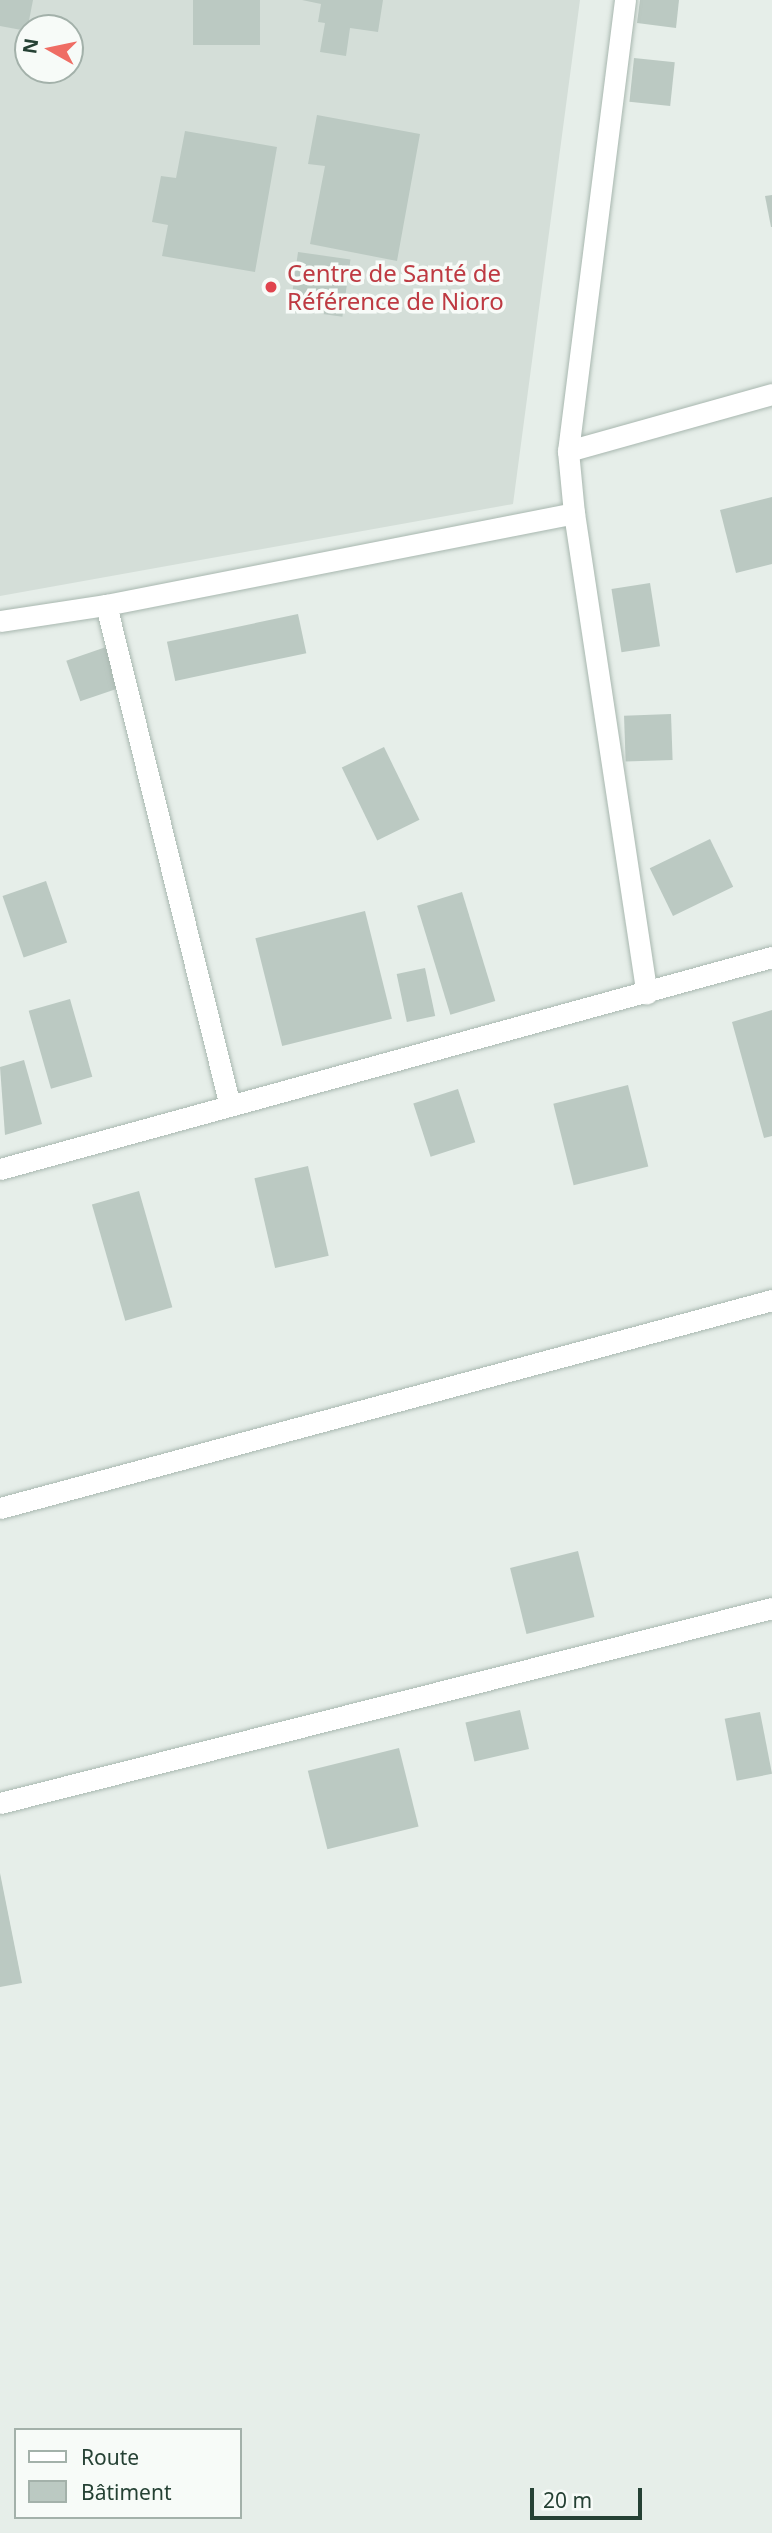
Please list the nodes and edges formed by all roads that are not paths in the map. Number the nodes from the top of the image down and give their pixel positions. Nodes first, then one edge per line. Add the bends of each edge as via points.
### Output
1 (625, 0) edge
2 (772, 394) edge
3 (568, 451) junction
4 (574, 513) junction
5 (106, 605) junction
6 (0, 621) edge
7 (772, 957) edge
8 (647, 993) junction
9 (230, 1106) junction
10 (0, 1169) edge
11 (772, 1300) edge
12 (0, 1508) edge
13 (772, 1608) edge
14 (0, 1804) edge

1 - 3 street
2 - 3 street
3 - 4 street
4 - 5 street
4 - 8 street
5 - 6 street
5 - 9 street
7 - 8 street
8 - 9 street
9 - 10 street
11 - 12 street
13 - 14 street

